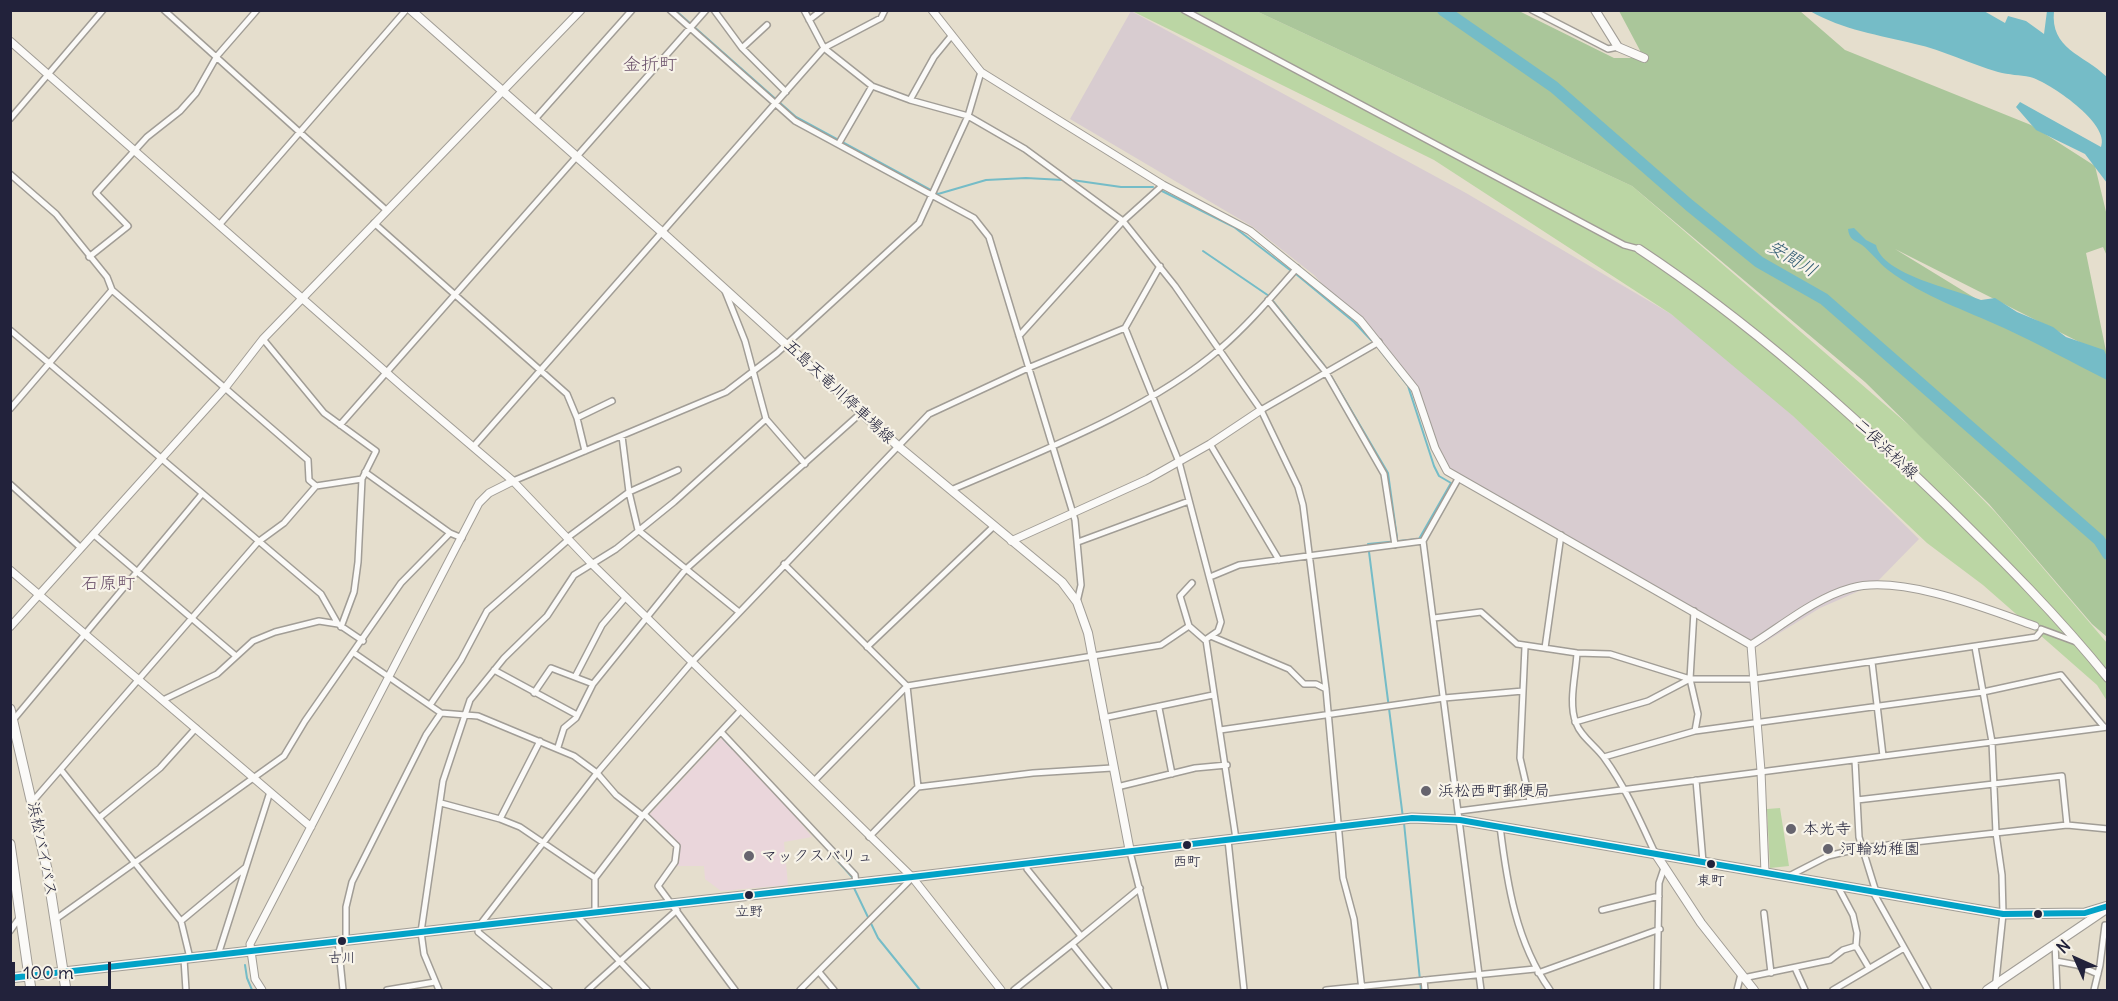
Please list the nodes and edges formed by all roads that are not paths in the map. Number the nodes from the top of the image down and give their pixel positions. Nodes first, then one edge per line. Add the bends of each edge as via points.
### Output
1 (103, 10) edge
2 (164, 10) edge
3 (257, 10) edge
4 (408, 10) edge
5 (581, 10) edge
6 (632, 10) edge
7 (670, 10) edge
8 (706, 10) edge
9 (714, 10) edge
10 (804, 10) edge
11 (822, 10) edge
12 (885, 10) edge
13 (932, 10) edge
14 (1184, 10) edge
15 (1532, 10) edge
16 (1595, 10) edge
17 (809, 20) junction
18 (767, 25) dead end
19 (690, 28) junction
20 (952, 35) junction
21 (10, 41) edge
22 (1618, 47) junction
23 (742, 48) junction
24 (824, 48) junction
25 (217, 56) junction
26 (1644, 58) dead end
27 (981, 72) junction
28 (48, 74) junction
29 (872, 86) junction
30 (503, 91) junction
31 (786, 92) junction
32 (910, 100) junction
33 (775, 104) junction
34 (968, 116) junction
35 (10, 118) edge
36 (535, 119) junction
37 (300, 132) junction
38 (839, 143) junction
39 (135, 150) junction
40 (577, 156) junction
41 (10, 174) edge
42 (1163, 184) junction
43 (932, 194) junction
44 (386, 210) junction
45 (1124, 221) junction
46 (374, 223) junction
47 (220, 224) junction
48 (663, 232) junction
49 (1639, 249) joint
50 (89, 257) junction
51 (1160, 266) junction
52 (1297, 268) junction
53 (724, 288) junction
54 (112, 290) junction
55 (456, 294) junction
56 (301, 298) junction
57 (1268, 300) junction
58 (1125, 328) junction
59 (10, 330) edge
60 (1019, 336) junction
61 (263, 339) junction
62 (1379, 342) junction
63 (786, 343) junction
64 (1221, 349) junction
65 (50, 364) junction
66 (1028, 368) junction
67 (541, 369) junction
68 (1325, 371) junction
69 (386, 372) junction
70 (752, 374) junction
71 (225, 388) junction
72 (1152, 394) junction
73 (612, 400) dead end
74 (10, 409) edge
75 (1261, 410) junction
76 (861, 413) junction
77 (577, 418) junction
78 (766, 419) junction
79 (339, 425) junction
80 (622, 436) junction
81 (1210, 444) junction
82 (898, 446) junction
83 (1051, 446) junction
84 (473, 447) junction
85 (585, 451) junction
86 (162, 459) junction
87 (1179, 462) junction
88 (804, 464) junction
89 (678, 470) dead end
90 (365, 472) junction
91 (362, 479) junction
92 (1458, 479) junction
93 (513, 481) junction
94 (10, 484) edge
95 (316, 486) junction
96 (951, 490) junction
97 (629, 492) junction
98 (202, 494) junction
99 (1189, 501) junction
100 (1071, 514) junction
101 (993, 527) junction
102 (638, 530) junction
103 (450, 533) junction
104 (93, 534) junction
105 (1561, 535) junction
106 (462, 538) junction
107 (568, 539) junction
108 (1011, 541) junction
109 (1423, 541) junction
110 (258, 542) junction
111 (1078, 542) junction
112 (1395, 545) junction
113 (81, 548) junction
114 (1309, 556) junction
115 (1279, 560) junction
116 (784, 564) junction
117 (593, 565) junction
118 (686, 569) junction
119 (10, 570) edge
120 (138, 572) junction
121 (1210, 577) junction
122 (1192, 583) dead end
123 (39, 595) junction
124 (626, 597) junction
125 (1077, 602) junction
126 (1694, 611) junction
127 (739, 612) junction
128 (648, 618) junction
129 (1434, 618) junction
130 (192, 619) junction
131 (339, 626) junction
132 (1190, 626) junction
133 (10, 627) edge
134 (2038, 628) junction
135 (86, 634) junction
136 (1210, 639) junction
137 (363, 641) junction
138 (2081, 644) junction
139 (1751, 645) junction
140 (867, 647) junction
141 (1525, 647) junction
142 (1975, 647) junction
143 (1545, 648) junction
144 (354, 652) junction
145 (1577, 653) junction
146 (236, 656) junction
147 (1092, 658) junction
148 (692, 662) junction
149 (1872, 662) junction
150 (494, 670) junction
151 (575, 677) junction
152 (391, 678) junction
153 (2108, 678) edge
154 (1690, 679) junction
155 (1754, 679) junction
156 (140, 680) junction
157 (593, 684) junction
158 (907, 686) junction
159 (1326, 689) junction
160 (1523, 691) junction
161 (1983, 692) junction
162 (534, 693) junction
163 (1213, 695) junction
164 (1444, 698) junction
165 (164, 700) junction
166 (430, 705) junction
167 (1877, 706) junction
168 (1158, 708) junction
169 (10, 709) edge
170 (741, 710) junction
171 (441, 713) junction
172 (466, 714) junction
173 (577, 715) junction
174 (1328, 716) junction
175 (1103, 718) junction
176 (14, 720) junction
177 (1757, 721) junction
178 (1575, 722) junction
179 (2106, 727) edge
180 (196, 728) junction
181 (1220, 730) junction
182 (1695, 731) junction
183 (721, 732) junction
184 (540, 741) junction
185 (1992, 742) junction
186 (558, 747) junction
187 (1883, 756) junction
188 (1604, 757) junction
189 (1855, 760) junction
190 (1227, 765) junction
191 (1112, 768) junction
192 (61, 770) junction
193 (1761, 771) junction
194 (597, 773) junction
195 (1172, 774) junction
196 (252, 777) junction
197 (1696, 780) junction
198 (814, 781) junction
199 (1994, 786) junction
200 (918, 787) junction
201 (1116, 787) junction
202 (1624, 789) junction
203 (270, 792) junction
204 (1857, 800) junction
205 (33, 801) junction
206 (1530, 801) junction
207 (441, 802) junction
208 (643, 815) junction
209 (1459, 815) junction
210 (99, 818) junction
211 (500, 819) junction
212 (2067, 825) junction
213 (1338, 826) junction
214 (1500, 826) junction
215 (311, 828) junction
216 (2108, 829) edge
217 (1996, 833) junction
218 (869, 837) junction
219 (1232, 839) junction
220 (544, 841) junction
221 (10, 844) edge
222 (1861, 848) junction
223 (1130, 852) junction
224 (1655, 853) junction
225 (134, 862) junction
226 (1703, 862) junction
227 (1027, 864) junction
228 (246, 867) junction
229 (1664, 868) junction
230 (1765, 873) junction
231 (1787, 877) junction
232 (595, 878) junction
233 (912, 878) junction
234 (854, 884) junction
235 (1837, 885) junction
236 (1140, 888) junction
237 (1874, 892) junction
238 (1659, 896) junction
239 (674, 907) junction
240 (2108, 907) edge
241 (1602, 910) dead end
242 (595, 913) junction
243 (1764, 913) dead end
244 (2085, 913) junction
245 (2003, 914) junction
246 (576, 915) junction
247 (2104, 915) edge
248 (21, 916) junction
249 (56, 920) junction
250 (180, 921) junction
251 (2105, 925) dead end
252 (479, 926) junction
253 (1659, 929) junction
254 (10, 931) edge
255 (421, 932) junction
256 (2071, 932) junction
257 (1081, 936) junction
258 (342, 941) junction
259 (2055, 943) junction
260 (1072, 944) junction
261 (1856, 946) junction
262 (1904, 948) junction
263 (250, 951) junction
264 (218, 955) junction
265 (187, 958) junction
266 (619, 961) junction
267 (2056, 961) junction
268 (1795, 968) junction
269 (1869, 968) junction
270 (1537, 971) junction
271 (819, 972) junction
272 (1771, 972) junction
273 (63, 973) junction
274 (1480, 974) junction
275 (2098, 974) junction
276 (1742, 976) junction
277 (29, 977) junction
278 (10, 978) edge
279 (1422, 980) junction
280 (435, 982) junction
281 (1361, 988) edge
282 (1995, 988) edge
283 (31, 990) edge
284 (66, 990) edge
285 (186, 990) edge
286 (262, 990) edge
287 (343, 990) edge
288 (387, 990) edge
289 (439, 990) edge
290 (549, 990) edge
291 (588, 990) edge
292 (647, 990) edge
293 (735, 990) edge
294 (800, 990) edge
295 (834, 990) edge
296 (1001, 990) edge
297 (1014, 990) edge
298 (1109, 990) edge
299 (1165, 990) edge
300 (1244, 990) edge
301 (1326, 990) edge
302 (1425, 990) edge
303 (1481, 990) edge
304 (1550, 990) edge
305 (1657, 990) edge
306 (1737, 990) edge
307 (1754, 990) edge
308 (1805, 990) edge
309 (1833, 990) edge
310 (1928, 990) edge
311 (1987, 990) edge
312 (2058, 990) edge
313 (2094, 990) edge

1 - 28 street
2 - 25 street
3 - 25 street
4 - 30 main road, 五島天竜川停車場線
4 - 37 street
5 - 30 street
6 - 36 street
7 - 19 street
8 - 19 street
9 - 23 street
10 - 17 street
11 - 17 street
12 - 24 street via 881,18
13 - 20 street
14 - 49 street via 1624,245
15 - 22 street via 1608,49
16 - 22 main road
17 - 24 street
18 - 23 street
19 - 33 street
19 - 40 street
20 - 27 street
20 - 32 street via 934,57
21 - 28 street
22 - 26 main road
23 - 31 street
24 - 29 street
24 - 31 street
25 - 37 street
25 - 39 street via 196,93
27 - 34 street
27 - 42 street
28 - 35 street
28 - 39 street
29 - 32 street
29 - 38 street
30 - 36 main road, 五島天竜川停車場線
30 - 44 street
31 - 33 street
32 - 34 street
33 - 38 street via 795,121
33 - 48 street
34 - 43 street
34 - 45 street via 1025,149
36 - 40 main road, 五島天竜川停車場線
37 - 44 street
37 - 47 street
38 - 43 street
39 - 47 street
39 - 50 street via 96,193 128,226
40 - 48 main road, 五島天竜川停車場線
40 - 55 street
41 - 50 street via 56,214
42 - 45 street
42 - 52 street via 1250,231
43 - 60 street via 974,218 989,237
43 - 63 street via 919,223
44 - 46 street
45 - 51 street
45 - 60 street
46 - 55 street
46 - 56 street
47 - 56 street
48 - 53 main road, 五島天竜川停車場線
48 - 67 street
49 - 138 main road, 二俣浜松線 via 1730,313 1812,382 1921,481
50 - 54 street
51 - 58 street
51 - 64 street
52 - 57 street
52 - 62 street via 1360,320
53 - 63 main road, 五島天竜川停車場線
53 - 70 street via 746,341
54 - 65 street
54 - 71 street
55 - 67 street
55 - 69 street
56 - 61 street
56 - 69 street
57 - 64 street
57 - 68 street
58 - 66 street
58 - 72 street
59 - 65 street
60 - 66 street
61 - 71 street
61 - 79 street via 324,413
62 - 68 street
62 - 92 street via 1415,390 1442,464
63 - 70 street
63 - 76 main road, 五島天竜川停車場線
64 - 72 street
64 - 75 street
65 - 74 street
65 - 86 street
66 - 82 street via 929,414
66 - 83 street
67 - 77 street via 567,394
67 - 84 street
68 - 75 street
68 - 112 street via 1384,474
69 - 79 street
69 - 84 street
70 - 78 street
70 - 80 street via 726,392
71 - 86 street
71 - 95 street via 308,460 309,480
72 - 83 street
72 - 87 street
73 - 77 street
75 - 81 street
75 - 114 street via 1298,487
76 - 82 main road, 五島天竜川停車場線
76 - 88 street
77 - 85 street
78 - 88 street
78 - 102 street
79 - 90 street via 376,451
80 - 85 street
80 - 97 street
81 - 87 street
81 - 115 street
82 - 96 main road, 五島天竜川停車場線
82 - 116 street
83 - 96 street
83 - 100 street
84 - 93 street
85 - 93 street
86 - 98 street
86 - 104 street
87 - 99 street
87 - 100 street
88 - 118 street
89 - 97 street
90 - 91 street
90 - 103 street
91 - 95 street
91 - 131 street via 354,592
92 - 105 street
92 - 109 street
93 - 106 street via 479,503
93 - 107 street
94 - 113 street
95 - 110 street via 284,523
96 - 101 main road, 五島天竜川停車場線
97 - 102 street
97 - 107 street
98 - 110 street
98 - 120 street
99 - 111 street
99 - 121 street
100 - 108 street
100 - 111 street
101 - 108 main road, 五島天竜川停車場線
101 - 140 street
102 - 117 street
102 - 118 street
103 - 106 street
103 - 137 street via 401,583
104 - 113 street
104 - 120 street
105 - 126 street
105 - 143 street
106 - 152 street
107 - 117 street
107 - 166 street via 487,611 461,660
108 - 125 main road, 五島天竜川停車場線 via 1062,582
109 - 112 street
109 - 129 street
110 - 130 street
110 - 131 street via 321,594
111 - 125 street via 1081,585
112 - 114 street
113 - 123 street
114 - 115 street
114 - 159 street
115 - 121 street via 1239,565
116 - 127 street
116 - 140 street
117 - 124 street
117 - 150 street via 574,575 547,616
118 - 127 street
118 - 128 street
119 - 123 street
120 - 130 street
120 - 135 street
121 - 136 street via 1221,622
122 - 132 street via 1180,596
123 - 133 street
123 - 135 street
124 - 128 street
124 - 151 street via 602,625
125 - 147 main road, 五島天竜川停車場線
126 - 139 street
126 - 154 street
127 - 148 street
128 - 148 street
128 - 157 street
129 - 141 street via 1481,612
129 - 164 street
130 - 146 street
130 - 156 street
131 - 137 street
131 - 146 street via 319,621 274,632 253,641
132 - 136 street via 1196,634
132 - 147 street via 1161,645
134 - 138 street
134 - 139 street via 1967,602 1875,584 1836,593
134 - 142 street via 2036,637
135 - 156 street
135 - 176 street
136 - 159 street via 1289,669 1305,684
136 - 163 street
137 - 144 street
138 - 153 main road, 二俣浜松線
139 - 155 street
140 - 158 street
141 - 143 street
141 - 160 street
142 - 149 street
142 - 161 street
143 - 145 street
144 - 152 street
144 - 196 street via 284,756
145 - 154 street via 1610,654
145 - 178 street
146 - 165 street via 218,674
147 - 158 street
147 - 175 main road, 五島天竜川停車場線
148 - 170 street
148 - 194 street
149 - 155 street
149 - 167 street
150 - 162 street
150 - 172 street via 470,700
151 - 157 street
151 - 162 street via 551,668
152 - 166 street
152 - 215 street
154 - 155 street
154 - 178 street via 1647,701
154 - 182 street via 1698,714
155 - 177 street
156 - 165 street
156 - 192 street
157 - 173 street
158 - 198 street
158 - 200 street
159 - 174 street
160 - 164 street
160 - 206 street via 1520,758
161 - 167 street
161 - 179 street via 2061,675
161 - 185 street
162 - 173 street
163 - 168 street
163 - 181 street
164 - 174 street
164 - 209 street
165 - 180 street
166 - 171 street
167 - 177 street
167 - 187 street
168 - 175 street
168 - 195 street
169 - 176 highway, 浜松バイパス
170 - 183 street
170 - 198 street
171 - 172 street
171 - 258 street via 426,735 352,882
172 - 184 street
172 - 207 street via 443,781
173 - 186 street via 564,728
174 - 181 street
174 - 213 street
175 - 191 main road, 五島天竜川停車場線
176 - 205 highway, 浜松バイパス
177 - 182 street
177 - 193 street
178 - 188 street
179 - 185 street
180 - 196 street
180 - 210 street via 160,768
181 - 190 street
182 - 188 street
183 - 208 street
183 - 234 street via 855,876
184 - 186 street
184 - 211 street
185 - 187 street
185 - 199 street
186 - 194 street
187 - 189 street
188 - 202 street
189 - 193 street
189 - 204 street
190 - 195 street
190 - 219 street
191 - 200 street
191 - 201 main road, 五島天竜川停車場線
192 - 205 street
192 - 210 street
193 - 197 street
193 - 230 street
194 - 208 street via 616,795
194 - 220 street
195 - 201 street
196 - 203 street
196 - 225 street
197 - 202 street
197 - 226 street
198 - 218 street
199 - 204 street
199 - 212 street via 2062,776
199 - 217 street
200 - 218 street
201 - 223 main road, 五島天竜川停車場線
202 - 206 street
202 - 224 street
203 - 215 street
203 - 228 street
204 - 222 street
205 - 249 highway, 浜松バイパス
206 - 209 street
207 - 211 street
207 - 255 street
208 - 232 street
208 - 239 street via 677,846 675,862 658,886
209 - 213 highway
209 - 214 highway
209 - 274 street
210 - 225 street
211 - 220 street
212 - 216 street
212 - 217 street
213 - 219 highway
213 - 281 street
214 - 224 highway
214 - 270 street via 1508,891
215 - 263 street via 250,944
217 - 222 street
217 - 245 street
218 - 233 street
219 - 223 highway
219 - 300 street
220 - 232 street
220 - 252 street
221 - 248 highway, 浜松バイパス
222 - 231 street via 1828,856
222 - 237 street
223 - 227 highway
223 - 236 street
224 - 226 highway
224 - 229 main road
225 - 249 street
225 - 250 street
226 - 230 highway
227 - 233 highway
227 - 257 street
228 - 250 street
228 - 264 street
229 - 238 street
229 - 276 main road
230 - 231 highway
231 - 235 highway
232 - 242 street
233 - 234 highway
233 - 271 street
233 - 296 street
234 - 239 highway
235 - 237 highway
235 - 261 street via 1853,915
236 - 257 street
236 - 299 street
237 - 245 highway
237 - 262 street
238 - 241 street
238 - 253 street
239 - 242 highway
239 - 266 street
239 - 293 street
240 - 244 highway
240 - 247 main road
242 - 246 highway
243 - 272 street
244 - 245 highway
244 - 256 main road
245 - 282 street
246 - 252 highway
246 - 266 street
247 - 256 main road
248 - 254 street
248 - 277 highway, 浜松バイパス
249 - 273 highway, 浜松バイパス
250 - 265 street
251 - 275 street
252 - 255 highway
252 - 290 street via 478,932
253 - 270 street
253 - 305 street
255 - 258 highway
255 - 280 street via 424,954
256 - 259 main road
257 - 260 street
258 - 263 highway
258 - 287 street
259 - 267 street
259 - 282 main road
260 - 297 street
260 - 298 street
261 - 268 street via 1830,960
261 - 269 street
262 - 269 street
262 - 310 street
263 - 264 highway
263 - 286 street via 255,979
264 - 265 highway
265 - 273 highway
265 - 285 street
266 - 291 street
266 - 292 street
267 - 275 street via 2077,964
267 - 312 street
268 - 272 street
268 - 308 street
269 - 309 street
270 - 274 street
270 - 304 street
271 - 294 street
271 - 295 street
272 - 276 street
273 - 277 highway
273 - 284 highway, 浜松バイパス
274 - 279 street
274 - 303 street
275 - 313 street
276 - 306 street
276 - 307 main road
277 - 278 highway
277 - 283 highway, 浜松バイパス
279 - 281 street
279 - 302 street
280 - 288 street
280 - 289 street
281 - 301 street
282 - 311 main road

